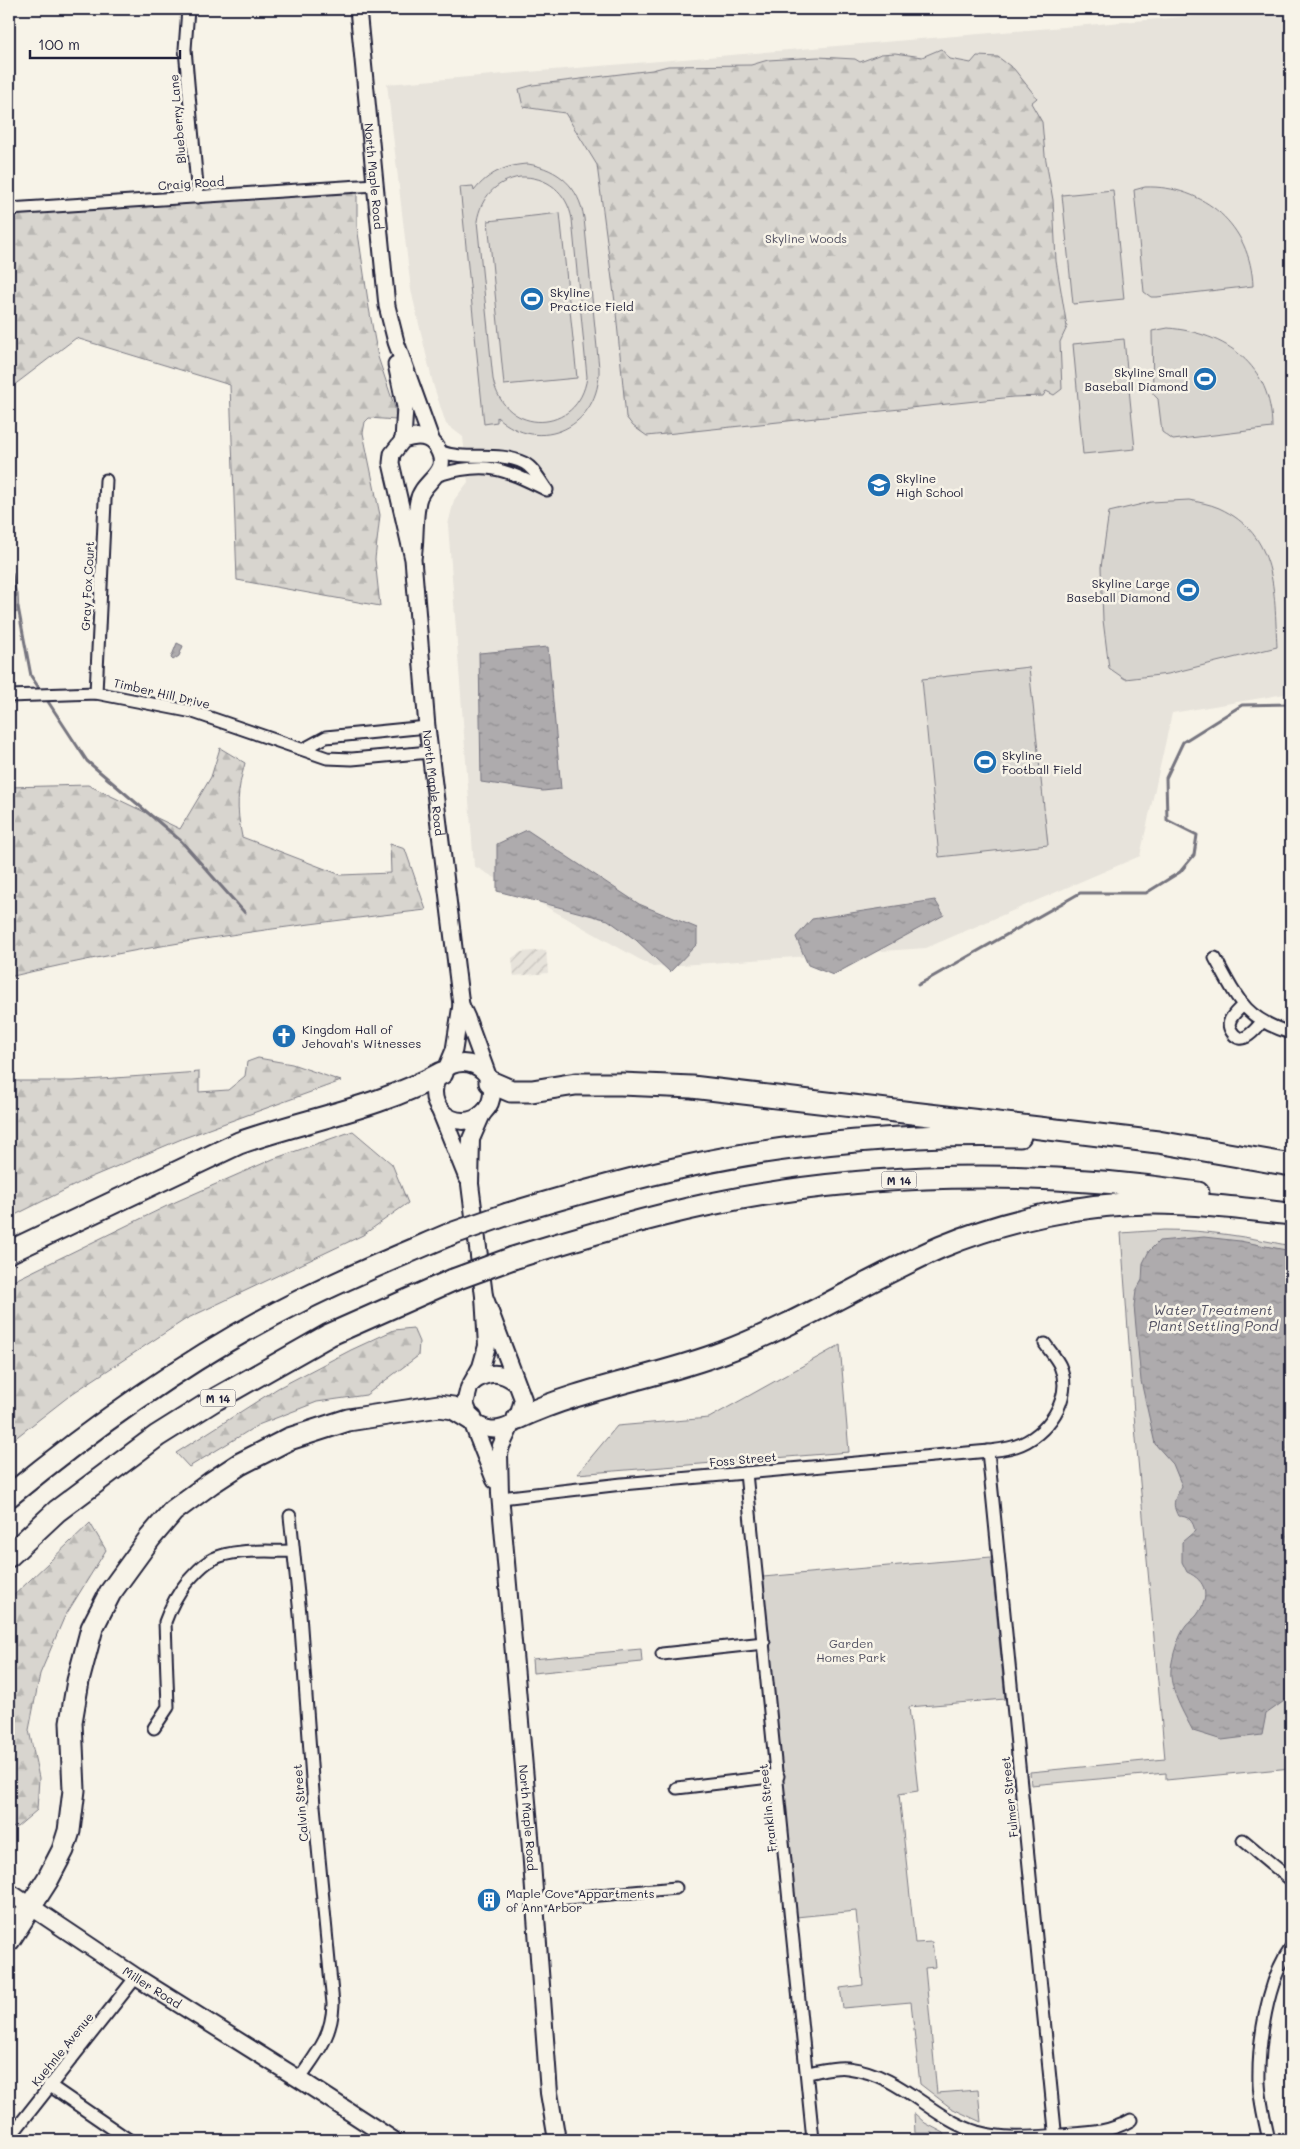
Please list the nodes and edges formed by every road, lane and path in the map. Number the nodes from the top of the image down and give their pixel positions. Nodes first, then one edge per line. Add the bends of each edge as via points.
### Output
1 (188, 9) edge
2 (358, 9) edge
3 (376, 184) junction
4 (198, 197) junction
5 (9, 209) edge
6 (396, 342) junction
7 (403, 440) junction
8 (435, 445) junction
9 (438, 476) junction
10 (106, 480) dead end
11 (396, 481) junction
12 (425, 486) junction
13 (413, 559) junction
14 (96, 693) junction
15 (9, 696) edge
16 (427, 728) junction
17 (304, 750) junction
18 (430, 752) junction
19 (1215, 958) dead end
20 (461, 1006) junction
21 (1242, 1006) junction
22 (1262, 1022) junction
23 (1291, 1033) edge
24 (444, 1071) junction
25 (490, 1080) junction
26 (440, 1110) junction
27 (482, 1114) junction
28 (1158, 1142) junction
29 (1291, 1165) edge
30 (470, 1184) junction
31 (1291, 1213) edge
32 (9, 1252) edge
33 (484, 1296) junction
34 (1045, 1344) dead end
35 (473, 1382) junction
36 (515, 1382) junction
37 (472, 1420) junction
38 (514, 1421) junction
39 (988, 1451) junction
40 (746, 1473) junction
41 (9, 1496) edge
42 (500, 1496) junction
43 (290, 1516) dead end
44 (293, 1551) junction
45 (9, 1556) edge
46 (764, 1643) junction
47 (662, 1654) dead end
48 (154, 1728) dead end
49 (778, 1776) junction
50 (677, 1788) dead end
51 (1242, 1840) dead end
52 (1291, 1880) edge
53 (676, 1888) dead end
54 (9, 1892) edge
55 (535, 1901) junction
56 (30, 1906) junction
57 (9, 1940) edge
58 (1291, 1947) edge
59 (136, 1977) junction
60 (807, 2073) junction
61 (299, 2079) junction
62 (49, 2085) junction
63 (1131, 2120) dead end
64 (9, 2138) edge
65 (1056, 2138) edge
66 (129, 2140) edge
67 (393, 2140) edge
68 (557, 2140) edge
69 (813, 2140) edge
70 (1269, 2140) edge

1 - 4 street, Blueberry Lane via 185,49
2 - 3 street, North Maple Road
3 - 4 street, Craig Road
3 - 6 street, North Maple Road via 387,306
4 - 5 street, Craig Road
6 - 7 street, North Maple Road via 397,370 405,407
6 - 8 street, North Maple Road
7 - 8 street via 412,437
7 - 11 street via 392,454
8 - 9 street via 440,466
8 - 9 street via 458,457 485,455 525,464 547,490 496,468 482,466
9 - 12 street
10 - 14 street, Gray Fox Court
11 - 12 street via 410,486
11 - 13 street, North Maple Road
12 - 13 street, North Maple Road via 418,500
13 - 16 street, North Maple Road
14 - 15 street, Timber Hill Drive
14 - 17 street, Timber Hill Drive via 192,712
16 - 17 street via 326,737
16 - 18 street, North Maple Road
17 - 18 street, Timber Hill Drive via 327,758 352,759
18 - 20 street, North Maple Road
19 - 21 street
20 - 24 street, North Maple Road via 454,1050
20 - 25 street, North Maple Road
21 - 22 street
21 - 22 street via 1229,1021 1229,1029 1234,1036 1242,1039 1249,1036
22 - 23 street
24 - 25 main road via 453,1065 469,1064
24 - 26 main road via 434,1091
24 - 32 highway via 404,1093 239,1143
25 - 27 main road via 491,1099
25 - 28 highway via 511,1091 576,1084 692,1087
26 - 27 main road via 447,1116 465,1121
26 - 30 main road, North Maple Road
27 - 30 main road, North Maple Road via 470,1139
28 - 29 highway
28 - 41 highway, bridge via 1009,1136 822,1145 689,1166 605,1185 508,1214 448,1236 301,1300 126,1406
30 - 33 main road, North Maple Road
31 - 38 highway via 1151,1203 1105,1206 1010,1224 942,1247 725,1352 556,1401
31 - 45 highway, M 14, bridge via 1250,1201 1154,1187 965,1176 782,1192 708,1205 582,1236 453,1280 329,1335 157,1436 56,1511
33 - 35 main road, North Maple Road via 486,1346 483,1362
33 - 36 main road, North Maple Road
34 - 39 street, Foss Street via 1060,1367 1064,1388 1061,1403 1041,1432 1017,1446
35 - 36 main road via 481,1376 499,1373
35 - 37 main road, North Maple Road via 466,1396 467,1412
36 - 38 main road, North Maple Road via 523,1399
37 - 38 main road via 479,1426 495,1430
37 - 42 main road, North Maple Road
37 - 56 highway via 453,1408 439,1406 348,1420 267,1449 173,1511 110,1593 92,1628 71,1722 74,1790 69,1831 52,1872
38 - 42 main road, North Maple Road via 499,1454
39 - 40 street, Foss Street
39 - 65 street, Fulmer Street
40 - 42 street, Foss Street
40 - 46 street, Franklin Street
42 - 55 main road, North Maple Road
43 - 44 street, Calvin Street
44 - 48 street via 237,1554 212,1559 182,1588 165,1622 168,1707
44 - 61 street, Calvin Street via 333,2004 327,2039
46 - 47 street
46 - 49 street, Franklin Street
49 - 50 street
49 - 60 street, Franklin Street
51 - 52 street
53 - 55 street
54 - 56 main road, Miller Road
55 - 68 main road, North Maple Road via 549,2093
56 - 57 highway
56 - 59 main road, Miller Road
58 - 70 street via 1275,1980 1261,2043 1259,2084
59 - 61 main road, Miller Road
59 - 62 street, Kuehnle Avenue
60 - 65 street via 846,2068 872,2073 899,2084 951,2121 977,2132 1003,2138
60 - 69 street, Franklin Street
61 - 67 main road, Miller Road
62 - 64 street, Kuehnle Avenue
62 - 66 street
63 - 65 street via 1105,2132

